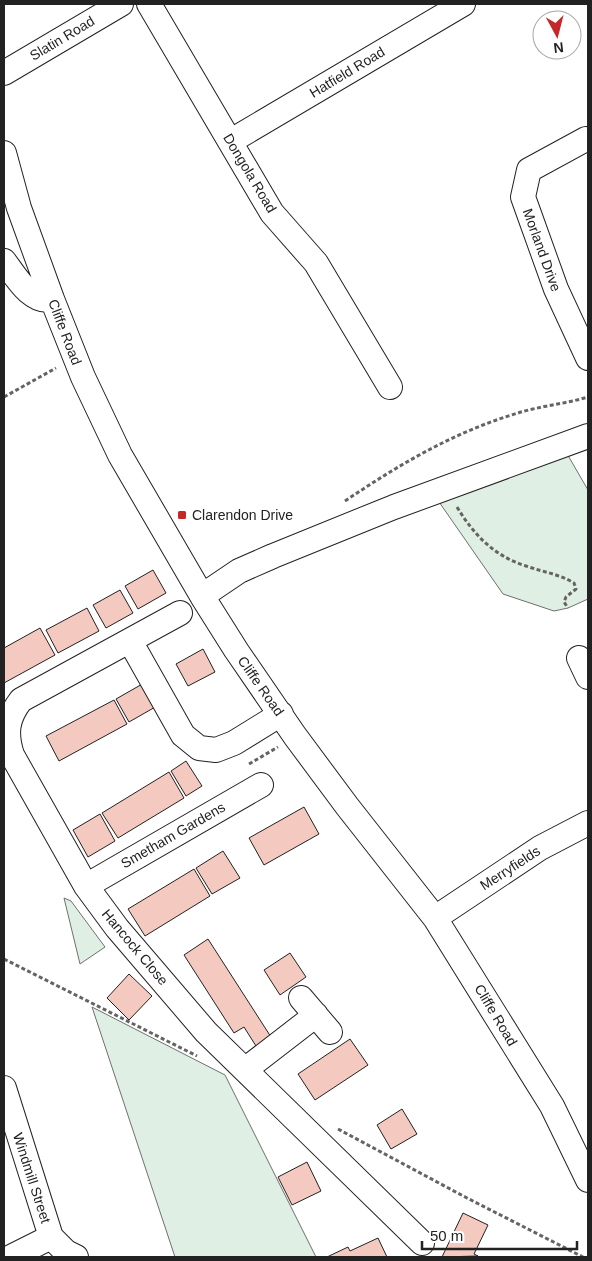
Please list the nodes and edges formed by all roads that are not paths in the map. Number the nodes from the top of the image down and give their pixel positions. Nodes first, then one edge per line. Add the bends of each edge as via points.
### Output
1 (121, 4) edge
2 (149, 4) edge
3 (463, 4) edge
4 (4, 73) edge
5 (586, 139) dead end
6 (231, 141) junction
7 (4, 153) edge
8 (4, 261) edge
9 (52, 299) junction
10 (588, 358) edge
11 (390, 387) dead end
12 (588, 436) edge
13 (202, 596) junction
14 (180, 613) dead end
15 (130, 641) junction
16 (281, 714) junction
17 (261, 785) road end
18 (588, 823) edge
19 (86, 886) junction
20 (436, 918) junction
21 (316, 1015) dead end
22 (246, 1069) junction
23 (4, 1088) edge
24 (588, 1180) edge
25 (51, 1237) junction
26 (422, 1243) dead end
27 (11, 1257) edge
28 (76, 1257) edge

1 - 4 street, Slatin Road
2 - 6 street, Dongola Road
3 - 6 street, Hatfield Road
5 - 10 street, Morland Drive via 529,170 523,198 556,289
6 - 11 street, Dongola Road via 272,213 316,263
7 - 9 street, Cliffe Road via 26,228
8 - 9 street via 32,294 41,300
9 - 13 street, Cliffe Road via 120,455
12 - 13 street via 273,556 239,571
13 - 16 street, Cliffe Road
14 - 15 street, Hancock Close
15 - 16 street via 183,735 200,748 216,750 234,744
15 - 19 street, Hancock Close via 21,700 8,722 12,755
16 - 20 street, Cliffe Road
17 - 19 street, Smetham Gardens
18 - 20 street, Merryfields via 540,848
19 - 22 street, Hancock Close via 117,928 206,1032
20 - 24 street, Cliffe Road via 552,1106
21 - 22 street
22 - 26 street, Hancock Close
23 - 25 street, Windmill Street
25 - 27 street
25 - 28 street, Windmill Street

